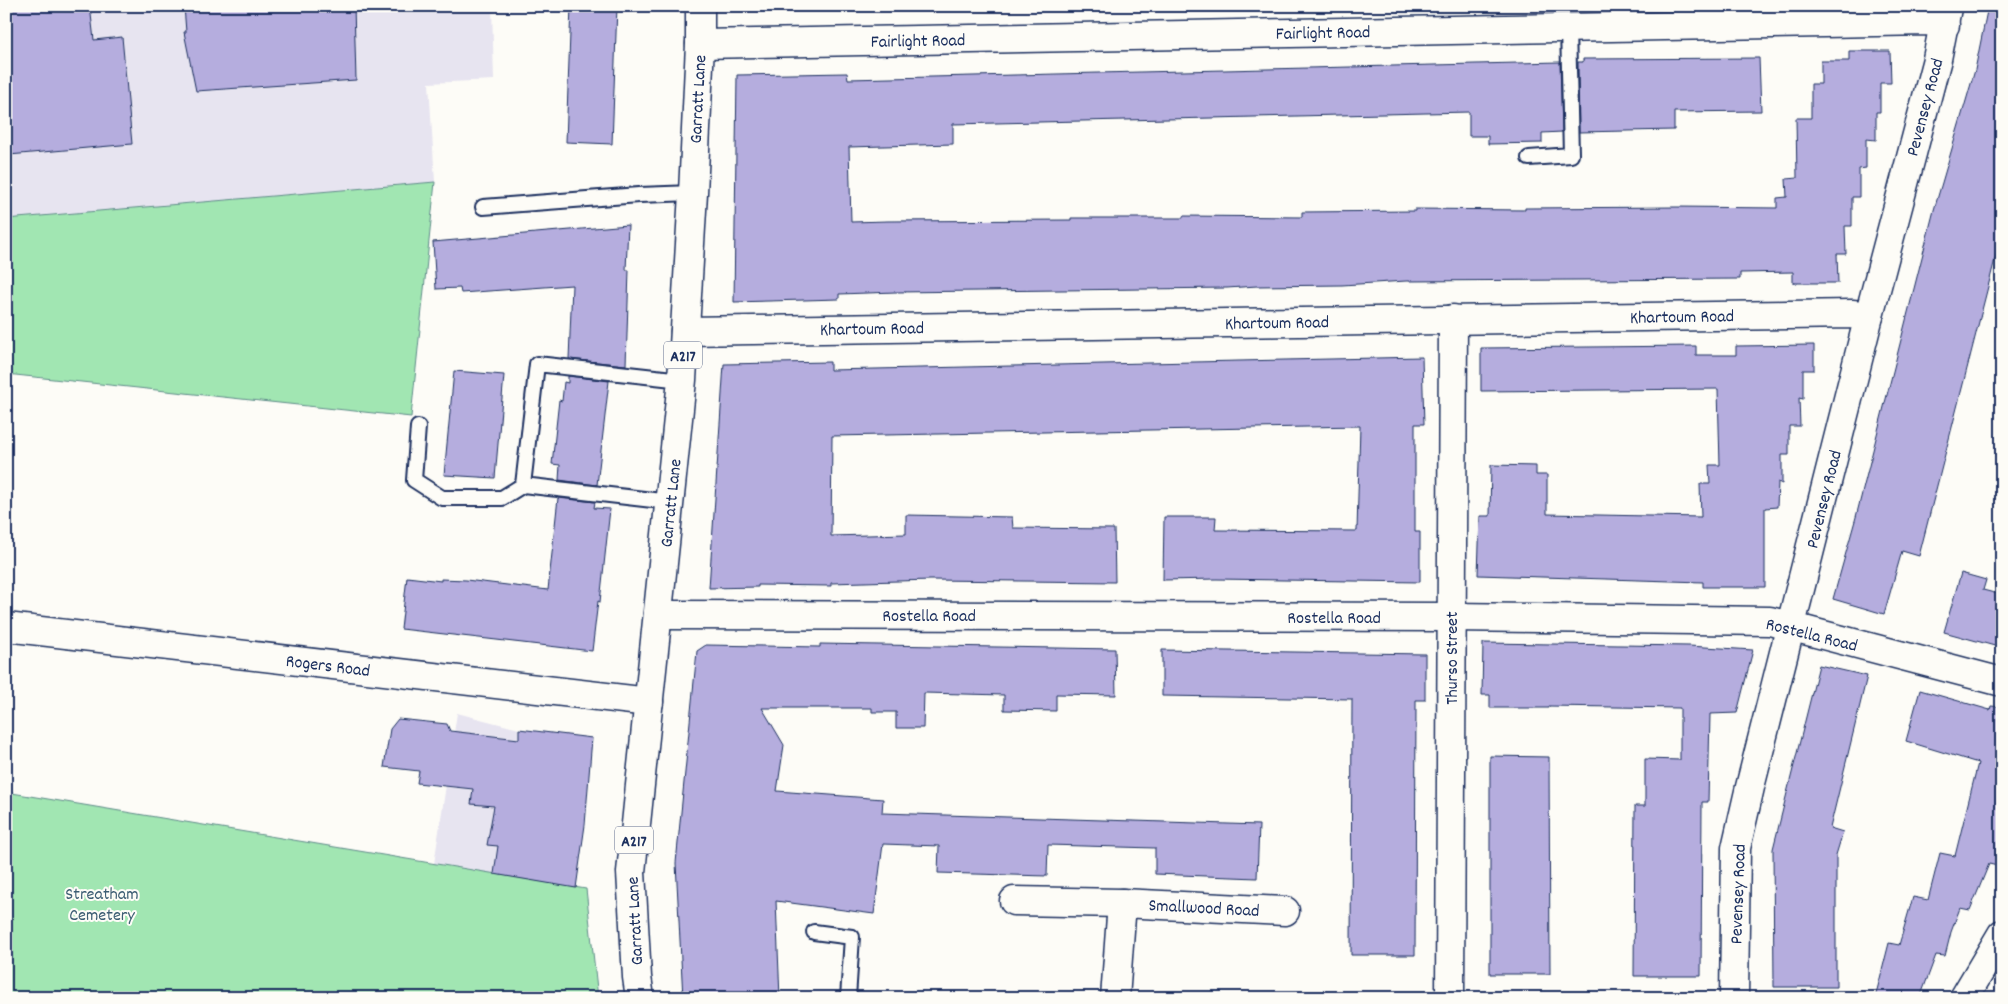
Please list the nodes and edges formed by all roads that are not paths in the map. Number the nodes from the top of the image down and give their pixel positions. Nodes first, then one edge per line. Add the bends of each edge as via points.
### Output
1 (700, 6) edge
2 (1946, 16) edge
3 (1568, 27) junction
4 (700, 44) junction
5 (1529, 158) dead end
6 (693, 193) junction
7 (483, 207) dead end
8 (1869, 316) junction
9 (1453, 319) junction
10 (685, 331) junction
11 (682, 380) junction
12 (418, 426) dead end
13 (523, 485) junction
14 (670, 502) junction
15 (659, 614) junction
16 (1451, 617) junction
17 (1791, 626) junction
18 (6, 627) edge
19 (2002, 682) edge
20 (649, 702) junction
21 (1014, 901) dead end
22 (1122, 903) junction
23 (1285, 911) dead end
24 (814, 932) dead end
25 (2002, 934) edge
26 (640, 998) edge
27 (848, 998) edge
28 (1115, 998) edge
29 (1450, 998) edge
30 (1734, 998) edge
31 (1964, 998) edge

1 - 4 street, Garratt Lane / A217
2 - 3 street, Fairlight Road via 1928,21
2 - 8 street, Pevensey Road
3 - 4 street, Fairlight Road
3 - 5 lane via 1571,155
4 - 6 street, Garratt Lane / A217
6 - 7 lane
6 - 10 street, Garratt Lane / A217
8 - 9 street, Khartoum Road
8 - 17 street, Pevensey Road
9 - 10 street, Khartoum Road
9 - 16 street, Thurso Street
10 - 11 street, Garratt Lane / A217
11 - 13 lane via 537,364
11 - 14 street, Garratt Lane / A217
12 - 13 lane via 414,480 442,498 502,498
13 - 14 lane
14 - 15 street, Garratt Lane / A217
15 - 16 street, Rostella Road
15 - 20 street, Garratt Lane / A217
16 - 17 street, Rostella Road via 1770,621
16 - 29 street, Thurso Street
17 - 19 street, Rostella Road
17 - 30 street, Pevensey Road via 1736,848
18 - 20 street, Rogers Road
20 - 26 street, Garratt Lane / A217 via 631,872
21 - 22 street, Smallwood Road
22 - 23 street, Smallwood Road
22 - 28 street
24 - 27 lane via 852,937
25 - 31 street

